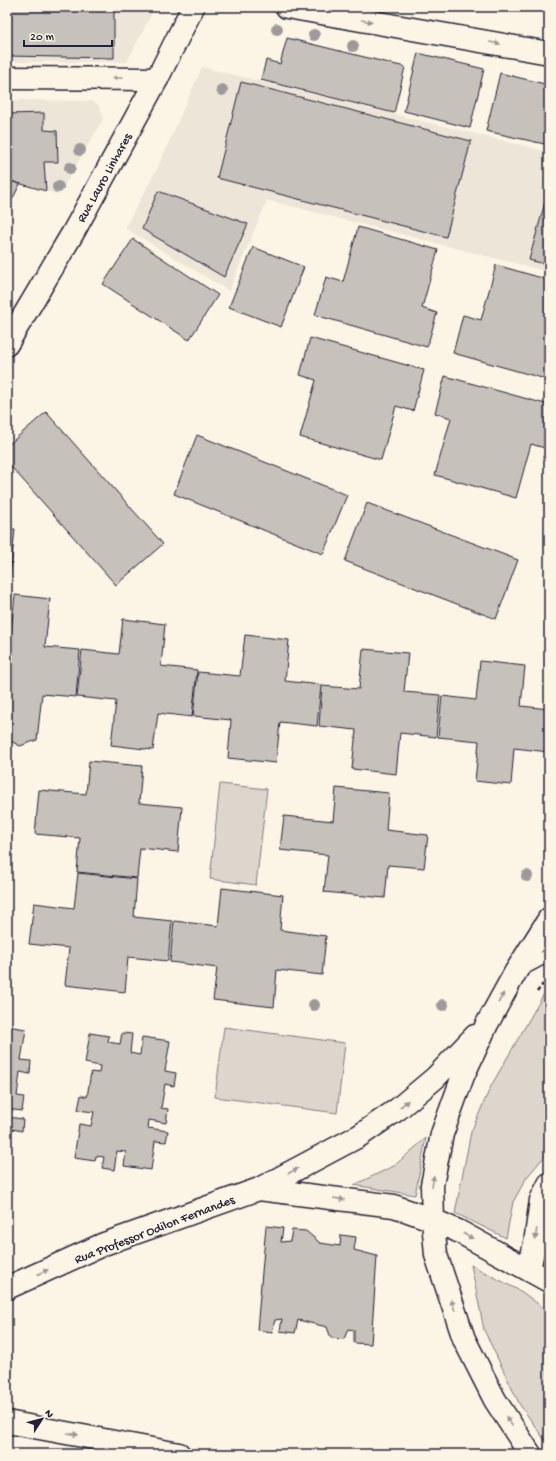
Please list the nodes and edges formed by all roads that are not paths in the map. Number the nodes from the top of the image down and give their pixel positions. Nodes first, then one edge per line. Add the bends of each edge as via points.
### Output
1 (193, 7) edge
2 (288, 7) edge
3 (549, 53) edge
4 (7, 78) edge
5 (157, 78) junction
6 (7, 344) edge
7 (549, 919) edge
8 (549, 955) edge
9 (515, 973) junction
10 (487, 1024) junction
11 (549, 1184) edge
12 (259, 1189) junction
13 (432, 1220) junction
14 (529, 1269) junction
15 (549, 1281) edge
16 (7, 1288) edge
17 (7, 1422) edge
18 (179, 1454) edge
19 (530, 1454) edge

1 - 5 street, Rua Lauro Linhares
2 -> 3 street
5 -> 4 street
5 - 6 street, Rua Lauro Linhares via 74,231
7 - 9 street
8 - 9 lane
10 -> 9 street
12 -> 10 street, Rua Professor Odilon Fernandes via 359,1136 398,1109 435,1078
13 -> 10 street via 432,1185 442,1134 463,1076
11 -> 14 street via 541,1200
12 -> 13 street, Rua Professor Odilon Fernandes via 394,1206
16 -> 12 street, Rua Professor Odilon Fernandes via 104,1244
13 -> 14 street, Rua Professor Odilon Fernandes
19 -> 13 street via 495,1400 464,1340 436,1255
14 - 15 street, Rua Professor Odilon Fernandes
17 -> 18 street

